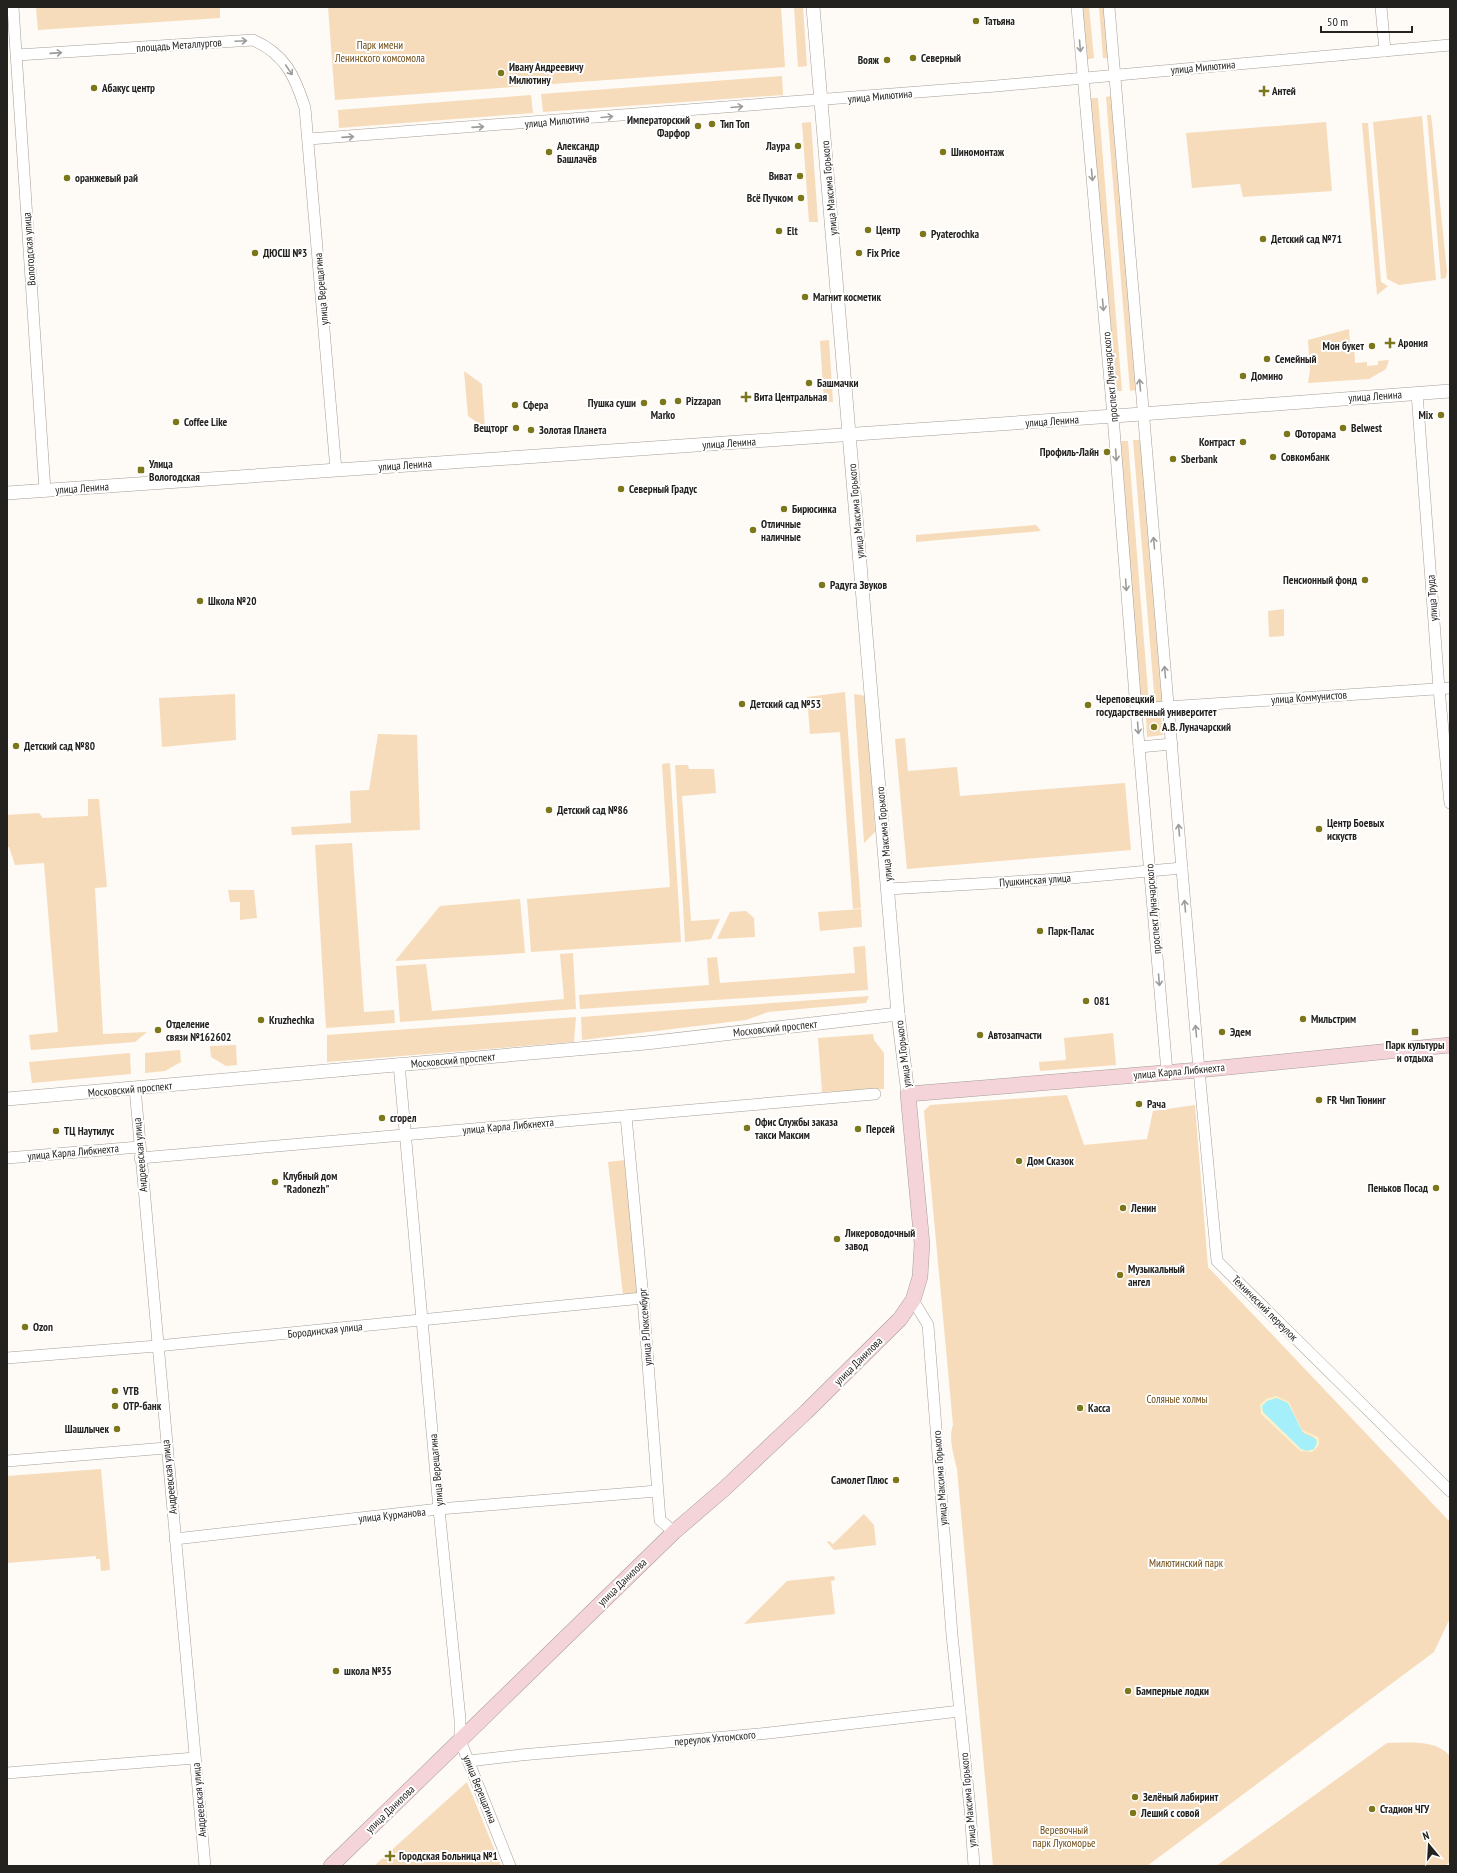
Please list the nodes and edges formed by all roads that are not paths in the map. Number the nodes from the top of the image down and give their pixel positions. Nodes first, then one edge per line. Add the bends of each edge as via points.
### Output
1 (13, 7) edge
2 (813, 7) edge
3 (1077, 7) edge
4 (1109, 7) edge
5 (1381, 7) edge
6 (1450, 45) edge
7 (1385, 51) junction
8 (17, 55) junction
9 (1114, 76) junction
10 (1083, 79) junction
11 (822, 100) junction
12 (305, 108) joint
13 (309, 139) junction
14 (1450, 391) edge
15 (1417, 393) junction
16 (1143, 414) junction
17 (1114, 416) junction
18 (849, 434) junction
19 (336, 470) junction
20 (45, 491) junction
21 (7, 493) edge
22 (1450, 688) edge
23 (1438, 689) junction
24 (1168, 707) junction
25 (1136, 709) junction
26 (1172, 744) junction
27 (1139, 747) junction
28 (1450, 803) edge
29 (1182, 868) junction
30 (1150, 872) junction
31 (888, 890) junction
32 (898, 1014) junction
33 (1450, 1045) edge
34 (399, 1064) junction
35 (1199, 1070) junction
36 (1167, 1072) junction
37 (135, 1088) junction
38 (875, 1094) dead end
39 (908, 1094) junction
40 (7, 1099) edge
41 (626, 1116) junction
42 (405, 1135) junction
43 (139, 1147) junction
44 (7, 1158) edge
45 (140, 1158) junction
46 (643, 1298) junction
47 (913, 1300) junction
48 (423, 1320) junction
49 (158, 1346) junction
50 (7, 1358) edge
51 (166, 1448) junction
52 (7, 1461) edge
53 (657, 1491) junction
54 (1450, 1491) edge
55 (439, 1510) junction
56 (674, 1532) junction
57 (175, 1539) junction
58 (960, 1712) junction
59 (460, 1740) junction
60 (195, 1758) junction
61 (469, 1762) junction
62 (7, 1773) edge
63 (205, 1866) edge
64 (331, 1866) edge
65 (510, 1866) edge
66 (974, 1866) edge

1 - 8 street, Вологодская улица
2 - 11 street, улица Максима Горького
3 -> 10 street, проспект Луначарского
4 - 9 street
5 - 7 street
6 - 7 street, улица Милютина
7 - 9 street, улица Милютина
8 -> 12 street, площадь Металлургов via 253,40 282,59 297,82
8 - 20 street, Вологодская улица
9 - 10 street, улица Милютина
16 -> 9 street
10 - 11 street, улица Милютина
10 -> 17 street, проспект Луначарского
13 -> 11 street, улица Милютина
11 - 18 street, улица Максима Горького
12 - 13 street, улица Верещагина
13 - 19 street, улица Верещагина
14 - 15 street, улица Ленина
15 - 16 street, улица Ленина
15 - 23 street, улица Труда
16 - 17 street, улица Ленина
24 -> 16 street
17 - 18 street, улица Ленина
17 -> 25 street, проспект Луначарского
18 - 19 street, улица Ленина
18 - 31 street, улица Максима Горького
19 - 20 street, улица Ленина
20 - 21 street, улица Ленина
22 - 23 street, улица Коммунистов
23 - 24 street, улица Коммунистов
23 - 28 street, улица Труда
24 - 25 street, улица Коммунистов
24 - 26 street
25 -> 27 street, проспект Луначарского
26 - 27 street
29 -> 26 street
27 - 30 street, проспект Луначарского
29 - 30 street, Пушкинская улица
35 -> 29 street
30 - 31 street, Пушкинская улица
30 -> 36 street, проспект Луначарского
31 - 32 street, улица Максима Горького
32 - 34 street, Московский проспект via 646,1043
32 - 39 street, улица М.Горького
33 - 35 main road, улица Карла Либкнехта
34 - 37 street, Московский проспект
34 - 42 street, улица Верещагина
35 - 36 main road, улица Карла Либкнехта
35 - 54 street, Технический переулок via 1217,1261
36 - 39 main road, улица Карла Либкнехта
37 - 40 street, Московский проспект
37 - 43 street, Андреевская улица
38 - 41 street, улица Карла Либкнехта
39 - 47 main road via 922,1244 920,1277
41 - 42 street, улица Карла Либкнехта
41 - 46 street, улица Р.Люксембург
42 - 45 street, улица Карла Либкнехта
42 - 48 street, улица Верещагина
43 - 44 street, улица Карла Либкнехта
43 - 45 street, Андреевская улица
45 - 49 street, Андреевская улица
46 - 48 street, Бородинская улица
46 - 53 street, улица Р.Люксембург
47 - 56 main road, улица Данилова via 900,1319 806,1412
47 - 58 street, улица Максима Горького via 928,1325
48 - 49 street, Бородинская улица
48 - 55 street, улица Верещагина
49 - 50 street, Бородинская улица
49 - 51 street, Андреевская улица
51 - 52 street
51 - 57 street, Андреевская улица
53 - 55 street, улица Курманова
53 - 56 street, улица Р.Люксембург via 660,1520
55 - 57 street, улица Курманова
55 - 59 street, улица Верещагина
56 - 59 main road, улица Данилова
57 - 60 street, Андреевская улица
58 - 61 street, переулок Ухтомского
58 - 66 street, улица Максима Горького
59 - 61 street, улица Верещагина
59 - 64 main road, улица Данилова
60 - 62 street
60 - 63 street, Андреевская улица
61 - 65 street, улица Верещагина

